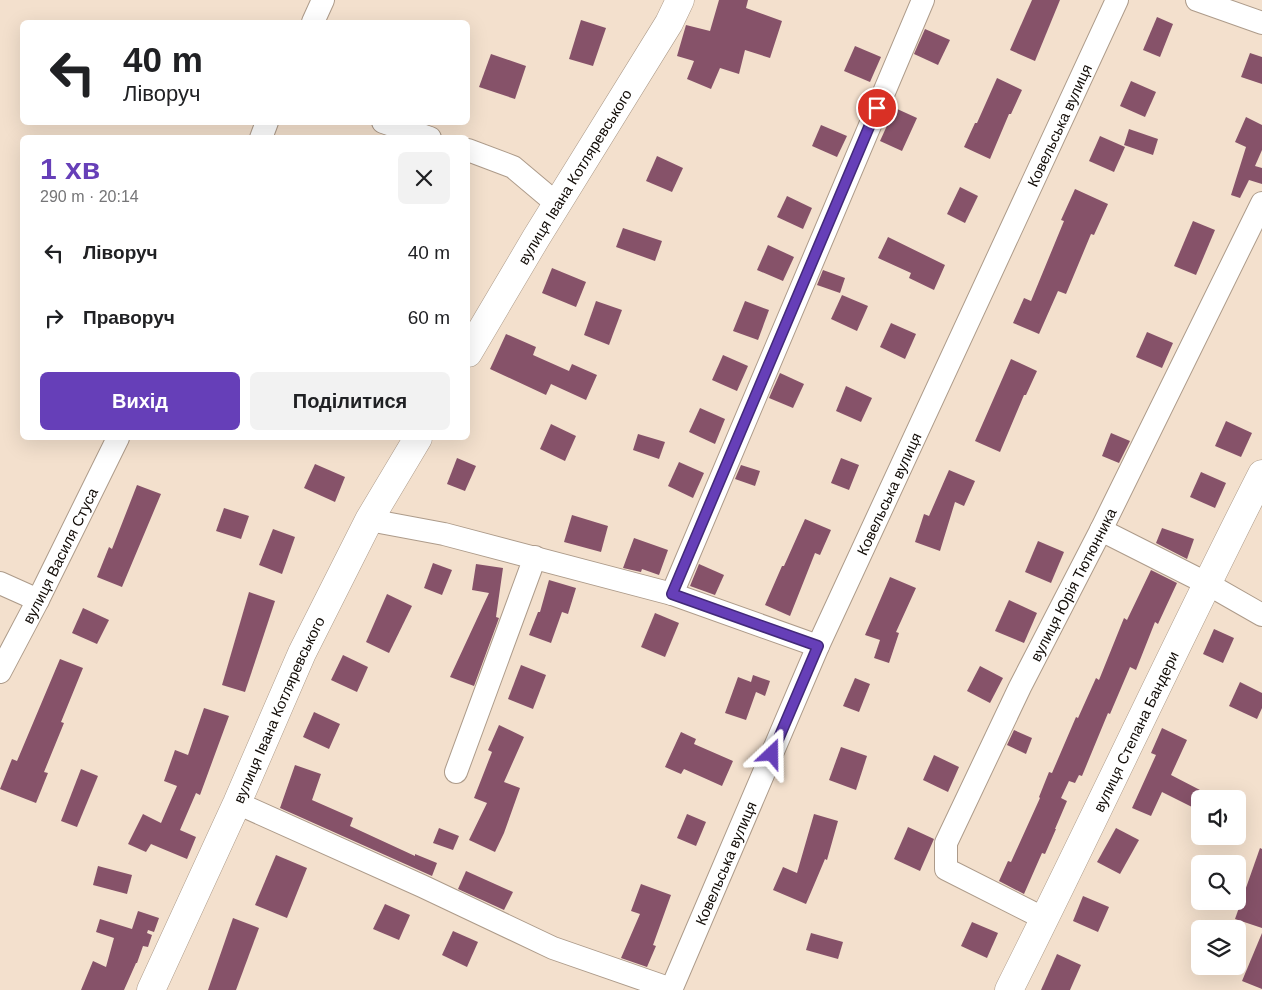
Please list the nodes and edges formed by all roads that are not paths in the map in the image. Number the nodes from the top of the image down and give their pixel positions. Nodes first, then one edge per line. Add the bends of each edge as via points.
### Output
1 (323, 0) edge
2 (680, 0) edge
3 (922, 0) edge
4 (1117, 0) edge
5 (1197, 0) edge
6 (314, 20) edge
7 (1262, 23) edge
8 (392, 125) edge
9 (421, 135) edge
10 (470, 151) edge
11 (1262, 203) edge
12 (557, 204) junction
13 (470, 350) edge
14 (117, 440) edge
15 (417, 440) edge
16 (1262, 474) edge
17 (369, 520) junction
18 (1101, 530) junction
19 (535, 557) junction
20 (0, 582) edge
21 (1206, 583) junction
22 (672, 594) junction
23 (38, 600) junction
24 (1262, 615) edge
25 (818, 646) junction
26 (0, 672) edge
27 (456, 772) dead end
28 (237, 803) junction
29 (1045, 918) junction
30 (671, 989) edge
31 (151, 990) edge
32 (1009, 990) edge

1 - 6 street
2 - 12 street, вулиця Івана Котляревського
3 - 22 street
4 - 25 street, Ковельська вулиця
5 - 7 street
8 - 9 street
10 - 12 street via 513,167
11 - 18 street, вулиця Юрія Тютюнника
12 - 13 street, вулиця Івана Котляревського
14 - 23 street, вулиця Василя Стуса
15 - 17 street, вулиця Івана Котляревського
16 - 21 street, вулиця Степана Бандери
17 - 19 street via 444,534
17 - 28 street, вулиця Івана Котляревського via 302,653
18 - 21 street
18 - 29 street, вулиця Юрія Тютюнника via 1020,686 946,844 946,869
19 - 22 street
19 - 27 street
20 - 23 street
21 - 24 street
21 - 29 street, вулиця Степана Бандери
22 - 25 street
23 - 26 street, вулиця Василя Стуса
25 - 30 street, Ковельська вулиця
28 - 30 street via 553,948
28 - 31 street, вулиця Івана Котляревського
29 - 32 street, вулиця Степана Бандери

